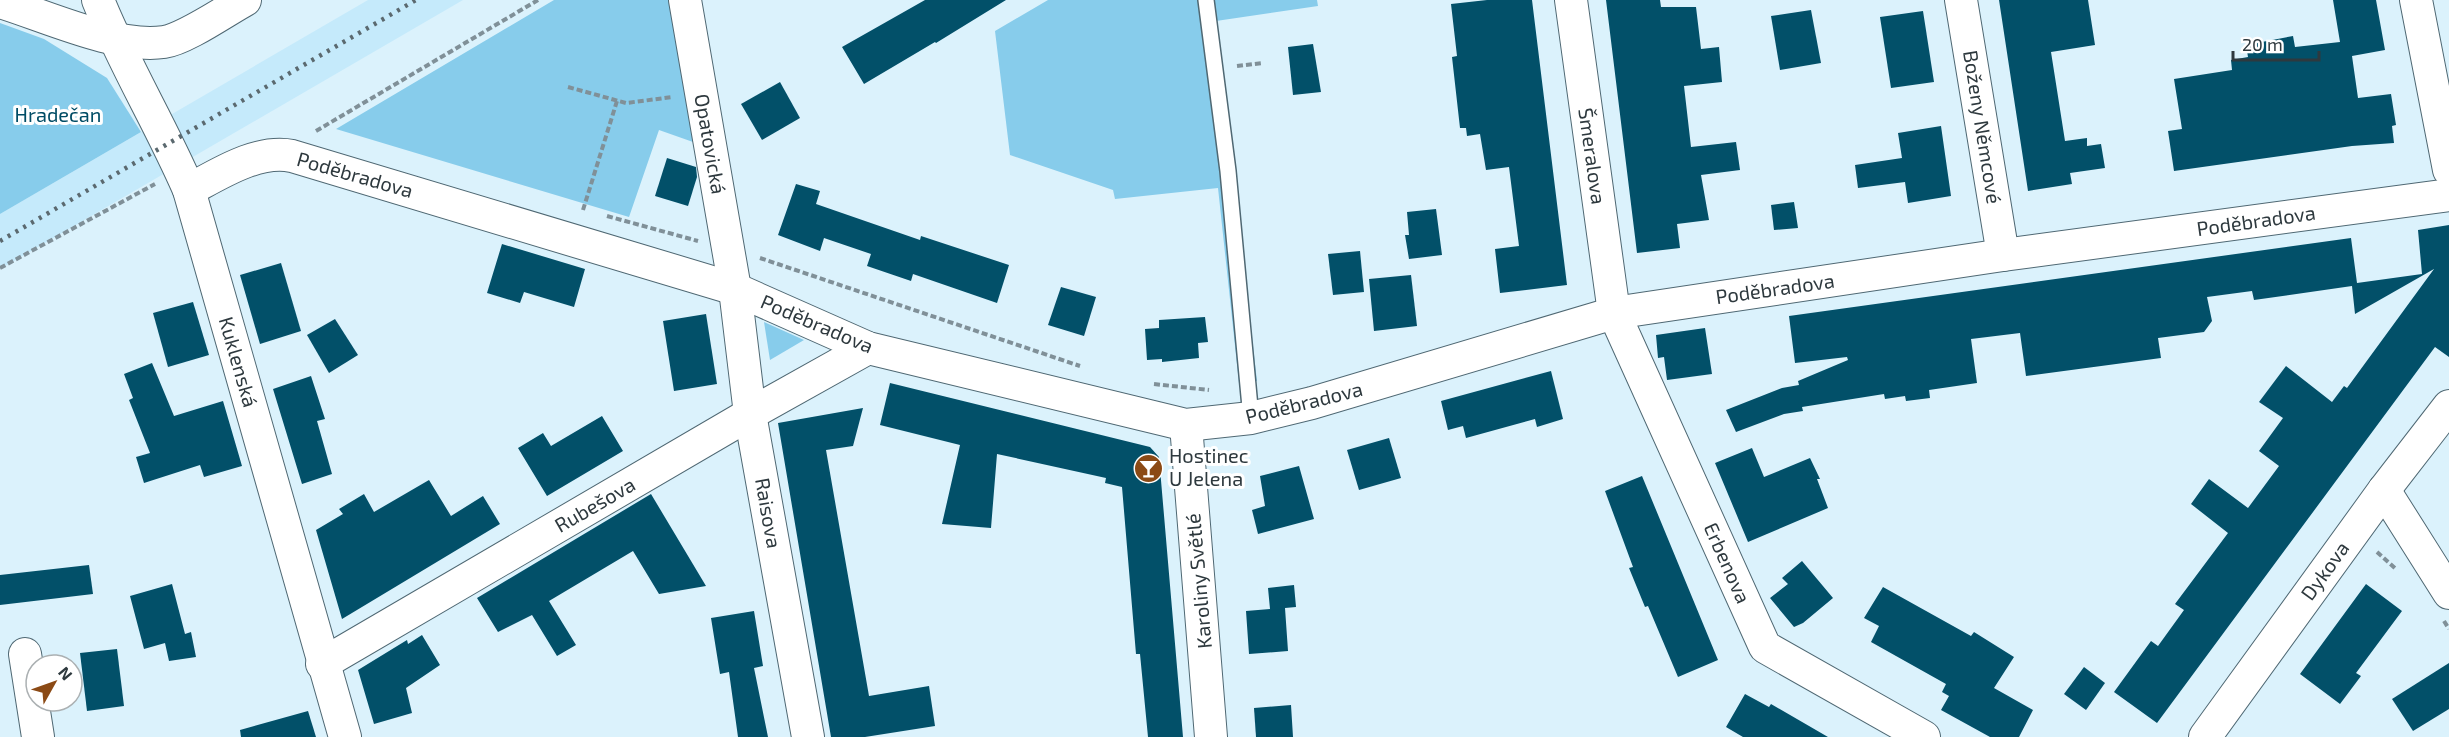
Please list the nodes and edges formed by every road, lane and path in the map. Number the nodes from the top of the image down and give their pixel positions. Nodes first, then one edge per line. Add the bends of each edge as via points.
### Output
1 (98, 0) edge
2 (245, 0) edge
3 (538, 0) edge
4 (685, 0) edge
5 (1206, 0) edge
6 (1571, 0) edge
7 (1961, 0) edge
8 (2416, 0) edge
9 (0, 2) edge
10 (113, 39) junction
11 (568, 87) dead end
12 (701, 93) junction
13 (617, 100) junction
14 (318, 130) junction
15 (330, 134) dead end
16 (279, 153) junction
17 (2449, 170) edge
18 (185, 180) junction
19 (2449, 195) edge
20 (594, 213) dead end
21 (605, 216) dead end
22 (728, 249) junction
23 (2003, 255) junction
24 (0, 268) edge
25 (735, 288) junction
26 (1614, 313) junction
27 (868, 348) junction
28 (1086, 368) dead end
29 (1151, 383) dead end
30 (1249, 387) junction
31 (2449, 406) edge
32 (750, 414) junction
33 (1251, 418) junction
34 (1186, 425) junction
35 (2384, 490) junction
36 (2449, 593) edge
37 (322, 664) junction
38 (34, 713) edge
39 (38, 737) edge
40 (345, 737) edge
41 (808, 737) edge
42 (1211, 737) edge
43 (1924, 737) edge
44 (2205, 737) edge

1 - 10 street, Kuklenská
2 - 10 street via 165,42
3 - 14 path
4 - 12 street, Opatovická
5 - 30 lane
6 - 26 street, Šmeralova
7 - 23 street, Boženy Němcové
8 - 17 street
9 - 10 street
10 - 18 street, Kuklenská
11 - 13 path
12 - 13 path via 626,103
12 - 22 street, Opatovická
13 - 20 path via 583,210
14 - 15 path
14 - 16 path
16 - 18 street, Poděbradova
16 - 25 street, Poděbradova
18 - 24 path
18 - 37 street, Kuklenská
19 - 23 street, Poděbradova
21 - 22 path
22 - 25 street, Opatovická
22 - 28 path
23 - 26 street, Poděbradova
25 - 27 street, Poděbradova
25 - 32 street, Raisova
26 - 33 street, Poděbradova
26 - 43 street, Erbenova via 1765,647
27 - 32 street, Rubešova
27 - 34 street, Poděbradova
29 - 30 path via 1228,391
30 - 33 lane
31 - 35 street, Dykova
32 - 37 street, Rubešova
32 - 41 street, Raisova
33 - 34 street, Poděbradova
34 - 42 street, Karoliny Světlé
35 - 36 street
35 - 44 street, Dykova
37 - 40 street, Kuklenská
38 - 39 street

